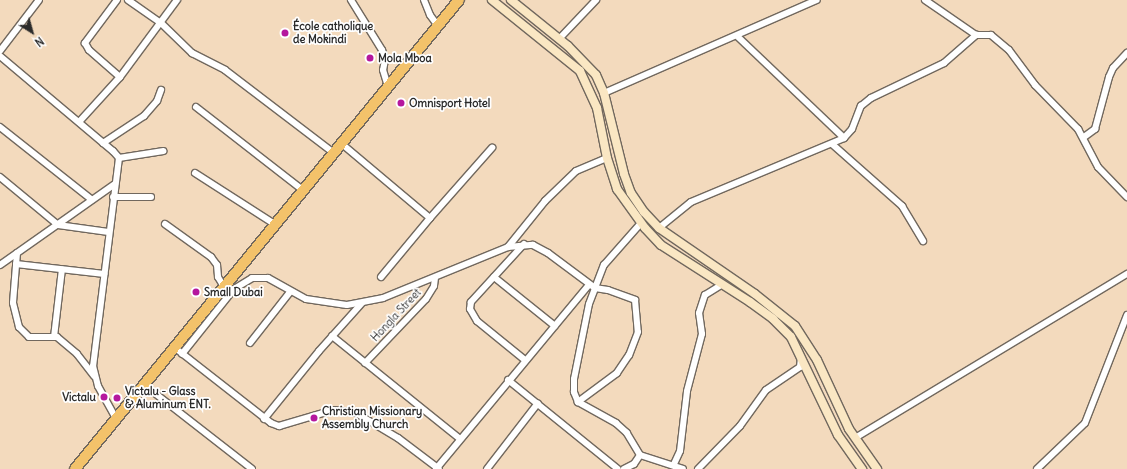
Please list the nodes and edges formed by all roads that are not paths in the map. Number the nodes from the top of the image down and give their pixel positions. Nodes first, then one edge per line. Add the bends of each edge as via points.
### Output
1 (39, 0) edge
2 (117, 0) edge
3 (128, 0) edge
4 (177, 0) edge
5 (351, 0) edge
6 (424, 0) edge
7 (459, 0) edge
8 (492, 0) edge
9 (596, 0) edge
10 (817, 0) edge
11 (925, 0) edge
12 (514, 1) edge
13 (160, 22) junction
14 (438, 26) junction
15 (976, 34) junction
16 (738, 37) junction
17 (559, 39) junction
18 (0, 51) edge
19 (1127, 52) edge
20 (0, 56) edge
21 (120, 77) junction
22 (388, 86) junction
23 (161, 90) dead end
24 (604, 93) junction
25 (196, 107) dead end
26 (79, 122) junction
27 (0, 127) edge
28 (1084, 137) junction
29 (844, 138) junction
30 (104, 143) junction
31 (342, 144) junction
32 (832, 144) junction
33 (492, 148) dead end
34 (163, 151) dead end
35 (334, 153) junction
36 (119, 158) junction
37 (607, 158) junction
38 (195, 173) dead end
39 (0, 177) edge
40 (115, 184) junction
41 (304, 191) junction
42 (113, 197) junction
43 (152, 197) dead end
44 (1127, 197) edge
45 (92, 200) junction
46 (430, 218) junction
47 (641, 223) junction
48 (166, 224) dead end
49 (58, 225) junction
50 (276, 225) junction
51 (659, 228) junction
52 (109, 232) junction
53 (923, 241) dead end
54 (524, 244) junction
55 (508, 247) junction
56 (17, 253) junction
57 (16, 264) junction
58 (0, 266) edge
59 (62, 269) junction
60 (104, 274) junction
61 (1127, 274) edge
62 (381, 276) dead end
63 (494, 277) junction
64 (435, 278) junction
65 (720, 285) junction
66 (224, 287) junction
67 (592, 287) junction
68 (290, 292) junction
69 (362, 303) junction
70 (1127, 315) edge
71 (555, 326) junction
72 (332, 336) junction
73 (54, 337) junction
74 (250, 343) dead end
75 (178, 350) junction
76 (801, 355) junction
77 (525, 360) junction
78 (365, 363) junction
79 (94, 376) junction
80 (508, 380) junction
81 (143, 384) junction
82 (578, 402) junction
83 (538, 403) junction
84 (116, 418) junction
85 (264, 419) junction
86 (855, 438) junction
87 (460, 439) junction
88 (640, 455) junction
89 (674, 464) junction
90 (438, 468) edge
91 (74, 469) edge
92 (252, 469) edge
93 (487, 469) edge
94 (618, 469) edge
95 (624, 469) edge
96 (683, 469) edge
97 (698, 469) edge
98 (862, 469) edge
99 (876, 469) edge
100 (1037, 469) edge

1 - 18 street
2 - 21 street via 85,43 89,50
3 - 13 street
4 - 13 street
5 - 22 street via 382,50 386,60 383,70
6 - 14 street
7 - 14 highway
8 - 37 main road via 580,71 597,108
9 - 17 street
10 - 16 street
11 - 15 street
12 - 17 main road
13 - 21 street
13 - 35 street via 182,46 225,70
14 - 22 highway
15 - 28 street via 991,35 1009,50 1035,85
15 - 29 street via 944,63 871,98 861,106 852,129
16 - 24 street
16 - 29 street
17 - 24 main road via 596,75
19 - 28 street via 1109,77 1095,129
20 - 26 street
21 - 26 street
22 - 31 highway
23 - 30 street via 157,101 144,116
24 - 51 main road via 631,193
25 - 41 street
26 - 30 street
27 - 45 street
28 - 44 street via 1098,167
29 - 32 street
30 - 36 street
31 - 35 highway
31 - 46 street
32 - 51 street via 691,202
32 - 53 street via 902,206
33 - 46 street
34 - 36 street
35 - 41 highway
36 - 40 street via 120,166
37 - 47 main road via 617,189
37 - 55 street via 576,172 545,202
38 - 50 street
39 - 49 street
40 - 42 street
40 - 45 street
41 - 50 highway
42 - 43 street
42 - 52 street
45 - 49 street
46 - 62 street
47 - 65 main road via 661,245
47 - 67 street via 604,265
48 - 66 street via 211,257 217,265 218,277
49 - 52 street
49 - 56 street
50 - 66 highway
51 - 86 main road via 755,294 795,326 805,339
52 - 60 street
54 - 55 street
54 - 63 street
54 - 67 street via 533,244 548,252
55 - 64 street
56 - 57 street
56 - 58 street
57 - 59 street
57 - 73 street via 12,303 19,327 29,337
59 - 60 street
59 - 73 street
60 - 79 street
61 - 86 street
63 - 71 street
63 - 77 street via 471,302 470,309 477,321
64 - 69 street via 383,298
64 - 78 street, Hongla Street via 434,286 426,299
65 - 76 main road via 773,319 791,336
65 - 89 street via 705,295 700,312 702,334 687,391 680,451
66 - 75 highway
67 - 71 street
67 - 82 street via 574,379 574,392
67 - 82 street via 635,300 638,332 629,355 616,374
68 - 69 street via 306,299 347,306
68 - 74 street
68 - 75 street via 268,278 246,281 234,289
69 - 72 street
70 - 100 street via 1085,423
71 - 77 street
72 - 78 street
72 - 85 street
73 - 79 street via 66,343
75 - 81 highway
75 - 85 street
76 - 97 street via 800,367 766,390 740,426
76 - 98 main road via 838,435
77 - 80 street
78 - 87 street
79 - 84 street
80 - 83 street
80 - 87 street
81 - 84 highway
81 - 92 street
82 - 88 street via 616,423 627,433
83 - 93 street
83 - 94 street
84 - 91 highway
85 - 90 street via 279,426 333,410 356,413
86 - 99 main road
87 - 90 street
88 - 89 street
88 - 95 street via 634,464
89 - 96 street

